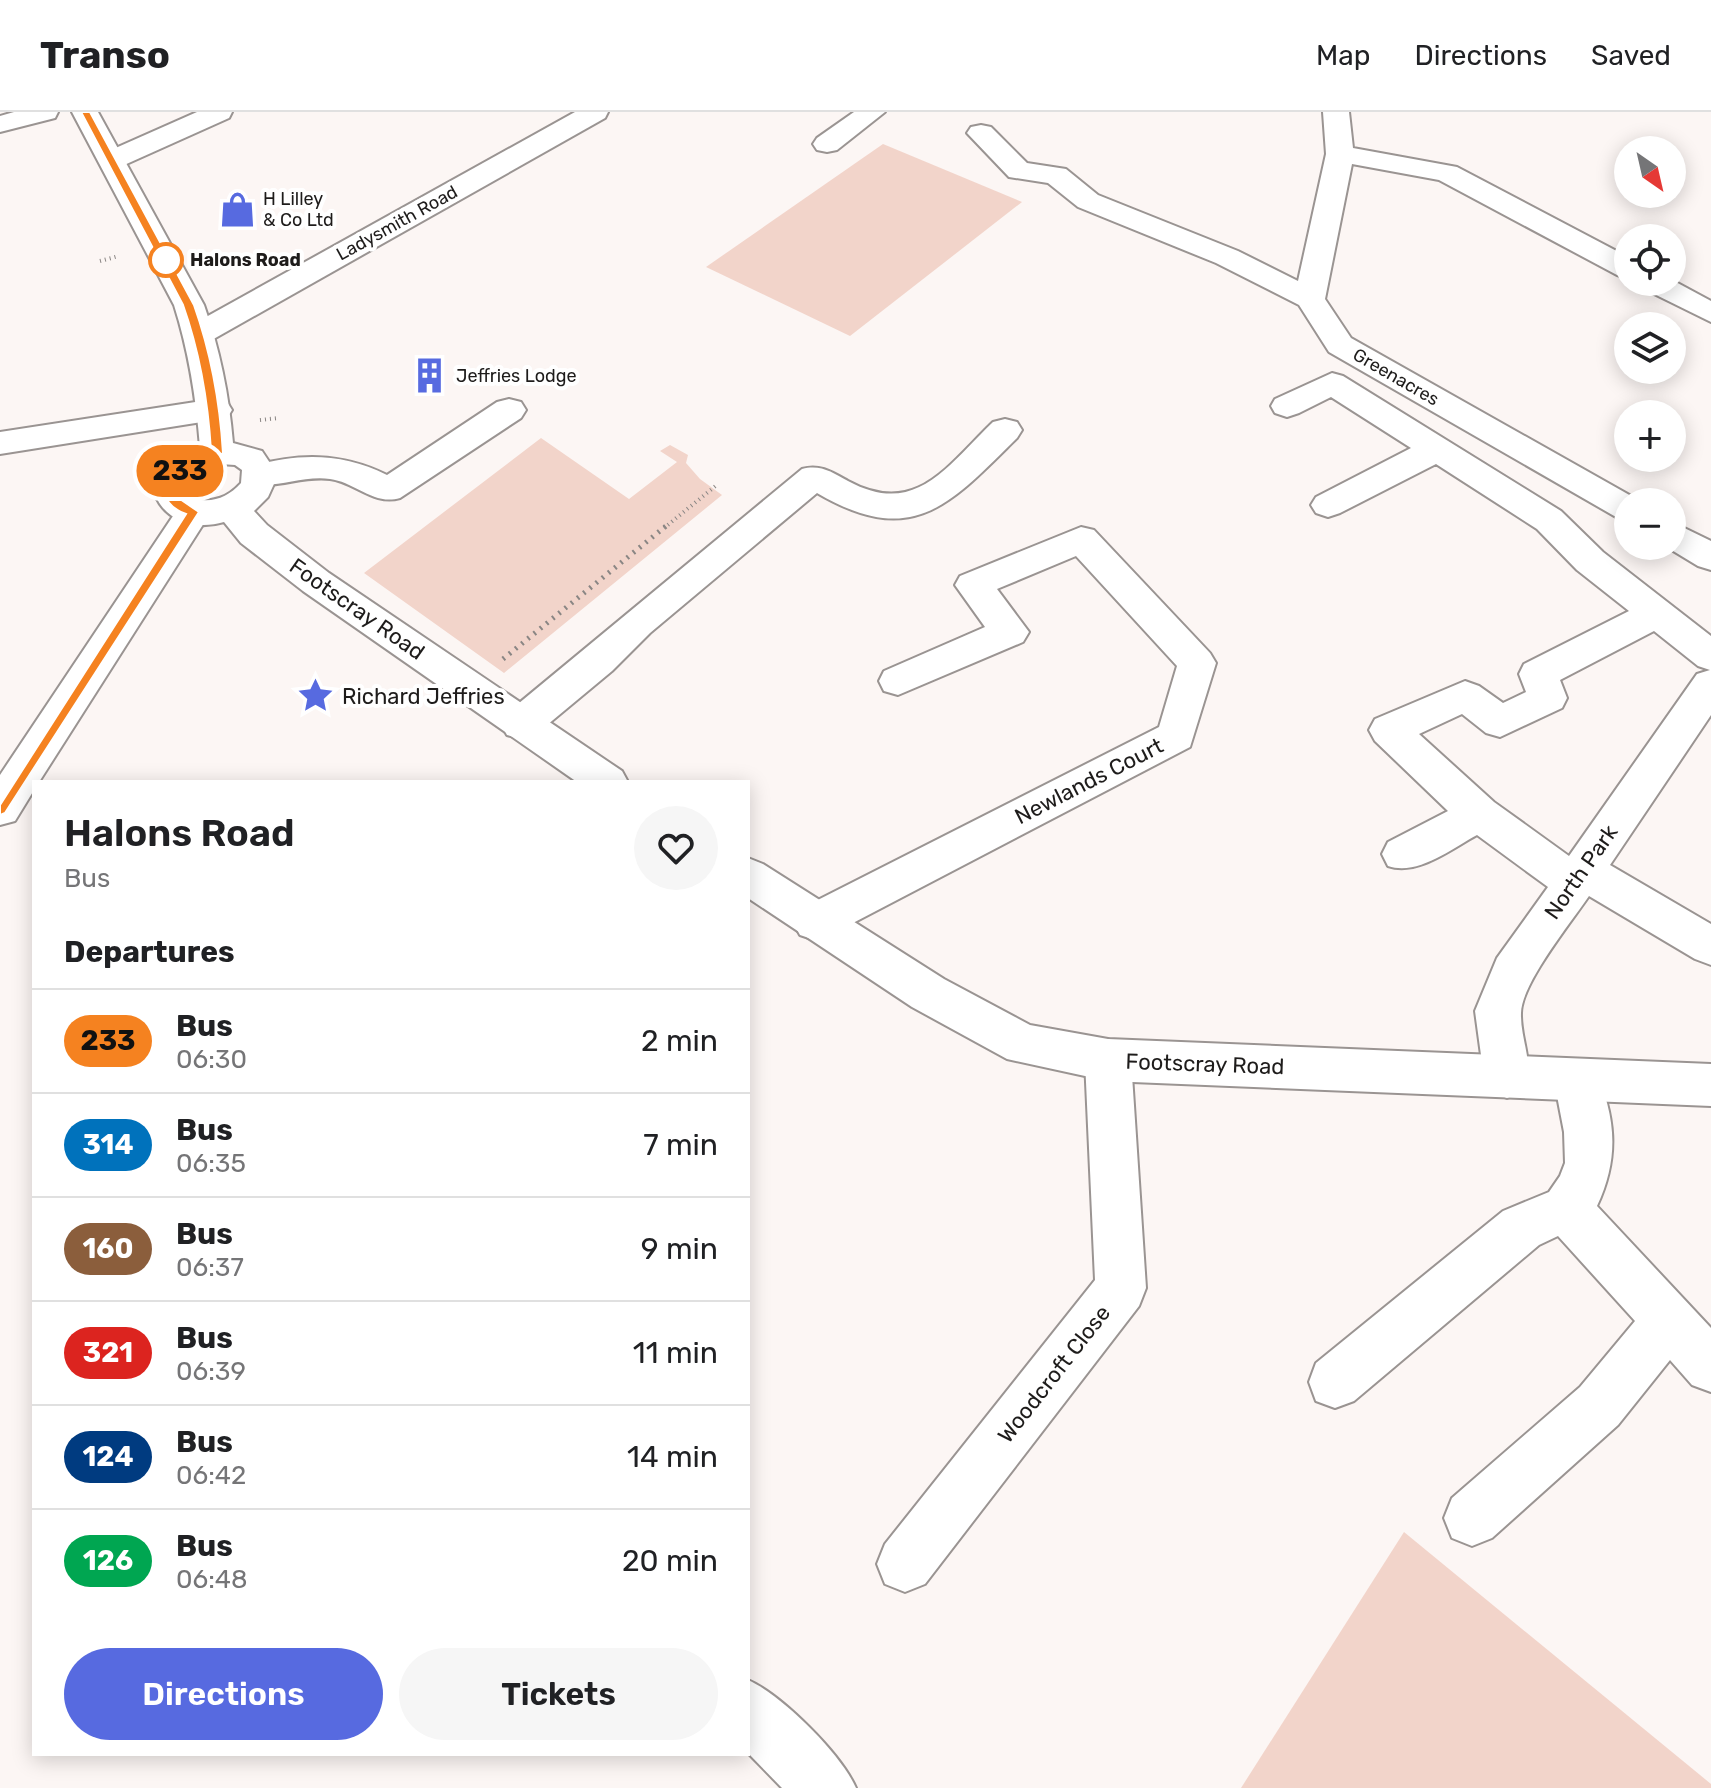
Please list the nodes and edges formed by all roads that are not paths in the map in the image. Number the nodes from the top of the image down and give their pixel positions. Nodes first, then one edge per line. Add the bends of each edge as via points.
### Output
1 (45, 112) edge
2 (85, 112) edge
3 (219, 112) edge
4 (595, 112) edge
5 (872, 112) edge
6 (1336, 112) edge
7 (0, 124) edge
8 (981, 133) dead end
9 (827, 144) dead end
10 (1340, 154) junction
11 (112, 160) junction
12 (1614, 262) edge
13 (1679, 296) edge
14 (1310, 299) junction
15 (1711, 313) edge
16 (199, 334) junction
17 (1287, 406) dead end
18 (215, 410) junction
19 (509, 410) dead end
20 (1005, 430) dead end
21 (0, 443) edge
22 (1439, 448) junction
23 (217, 453) junction
24 (261, 475) junction
25 (1614, 501) edge
26 (1328, 505) dead end
27 (232, 508) junction
28 (193, 512) junction
29 (1686, 542) edge
30 (1711, 557) edge
31 (1655, 614) junction
32 (1711, 656) edge
33 (898, 681) dead end
34 (1711, 684) edge
35 (521, 724) junction
36 (605, 780) edge
37 (5, 793) edge
38 (1479, 814) junction
39 (1403, 854) dead end
40 (1578, 876) junction
41 (750, 877) edge
42 (815, 922) junction
43 (1711, 946) edge
44 (1108, 1060) junction
45 (1507, 1077) junction
46 (1577, 1080) junction
47 (1711, 1085) edge
48 (1566, 1209) junction
49 (1668, 1322) junction
50 (1711, 1366) edge
51 (1335, 1382) dead end
52 (1472, 1518) dead end
53 (905, 1564) dead end
54 (750, 1712) edge
55 (825, 1788) edge

1 - 7 street
2 - 11 street
3 - 11 street
4 - 16 street, Ladysmith Road
5 - 9 street
6 - 10 street
8 - 14 street via 1019,171 1056,175 1088,201 1227,257
10 - 12 street via 1447,173
10 - 14 street
11 - 16 street via 189,305
13 - 15 street
14 - 25 street, Greenacres via 1340,345
16 - 18 street
17 - 22 street via 1332,383
18 - 21 street
18 - 23 street
19 - 24 street via 388,490 356,472 321,464
20 - 35 street via 936,494 897,510 869,505 814,477
22 - 26 street
22 - 31 street via 1549,520
23 - 24 street via 246,456 256,462
23 - 28 street via 185,466 169,487 179,507
24 - 27 street via 255,491
27 - 28 street
27 - 35 street, Footscray Road via 254,534 316,582
28 - 37 street
29 - 30 street
31 - 32 street
31 - 38 street via 1538,674 1548,698 1500,722 1465,696 1389,730
33 - 42 street, Newlands Court via 1010,632 973,585 1081,539 1197,663 1176,736
34 - 40 street, North Park
35 - 36 street, Footscray Road
38 - 39 street
38 - 40 street
40 - 43 street
40 - 45 street, North Park via 1513,972 1498,1011
41 - 42 street, Footscray Road
42 - 44 street, Footscray Road via 928,993 1023,1044
44 - 45 street, Footscray Road
44 - 53 street, Woodcroft Close via 1121,1288
45 - 46 street, Footscray Road
46 - 47 street, Footscray Road
46 - 48 street via 1592,1159 1581,1192
48 - 49 street
48 - 51 street via 1521,1228
49 - 50 street
49 - 52 street via 1599,1406
54 - 55 street

